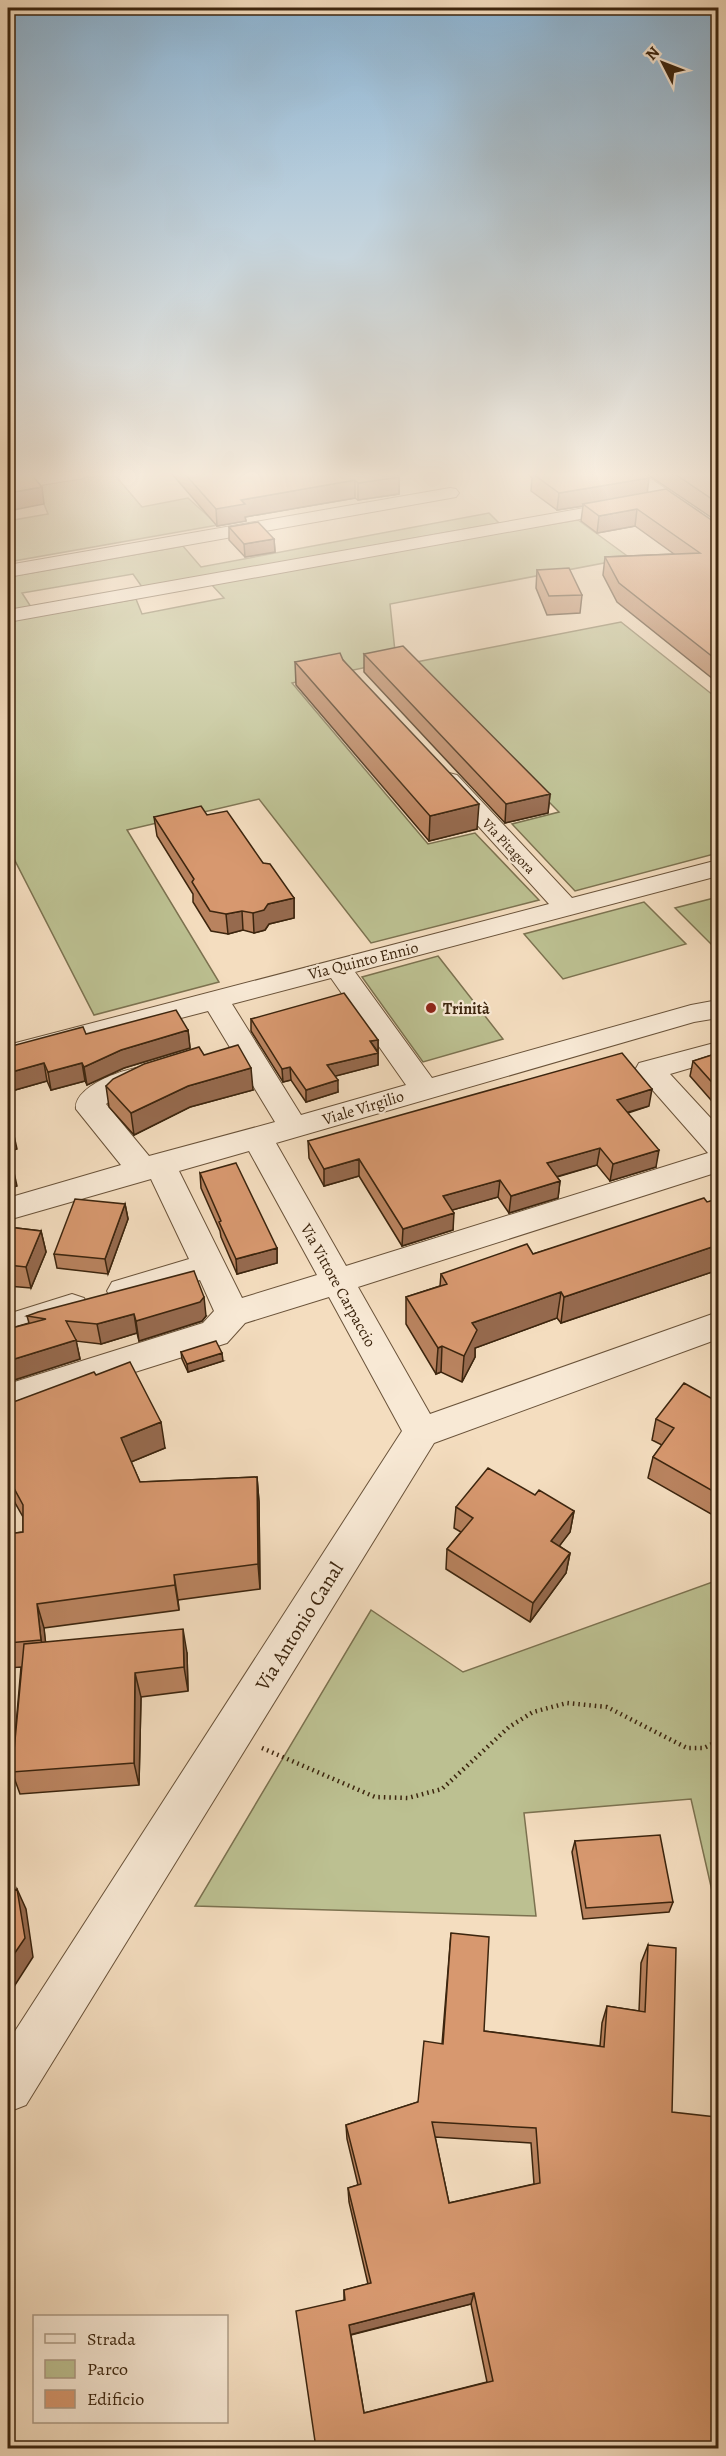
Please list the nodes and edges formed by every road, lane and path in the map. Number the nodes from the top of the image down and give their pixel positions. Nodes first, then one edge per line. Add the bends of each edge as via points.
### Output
1 (161, 589) edge
2 (8, 616) edge
3 (433, 763) edge
4 (718, 868) edge
5 (568, 909) junction
6 (337, 966) junction
7 (215, 999) junction
8 (718, 1009) edge
9 (244, 1046) junction
10 (718, 1051) edge
11 (8, 1054) edge
12 (213, 1054) edge
13 (172, 1065) edge
14 (424, 1089) junction
15 (294, 1128) junction
16 (258, 1138) junction
17 (718, 1145) edge
18 (718, 1161) edge
19 (152, 1167) junction
20 (8, 1209) edge
21 (209, 1265) junction
22 (337, 1281) junction
23 (233, 1314) junction
24 (718, 1325) edge
25 (8, 1327) edge
26 (8, 1398) edge
27 (421, 1432) junction
28 (232, 1733) junction
29 (718, 1741) edge
30 (8, 2087) edge

1 - 2 street
3 - 5 street, Via Pitagora
4 - 5 street, Via Quinto Ennio
5 - 6 street, Via Quinto Ennio
6 - 7 street, Via Quinto Ennio
6 - 14 street
7 - 9 street
7 - 11 street, Via Quinto Ennio
8 - 14 street, Viale Virgilio
9 - 12 street
9 - 15 street
10 - 17 street via 651,1070
13 - 19 street via 101,1092 90,1101 91,1108
14 - 15 street, Viale Virgilio
15 - 16 street, Viale Virgilio
16 - 19 street, Viale Virgilio
16 - 22 street, Via Vittore Carpaccio
18 - 22 street
19 - 20 street, Viale Virgilio
19 - 21 street
21 - 23 street
21 - 25 street
22 - 23 street
22 - 27 street, Via Vittore Carpaccio
23 - 26 street via 215,1333
24 - 27 street
27 - 28 street, Via Antonio Canal
28 - 29 path via 375,1797 408,1798 442,1789 509,1728 533,1712 567,1703 607,1707 687,1748 704,1748
28 - 30 street, Via Antonio Canal

